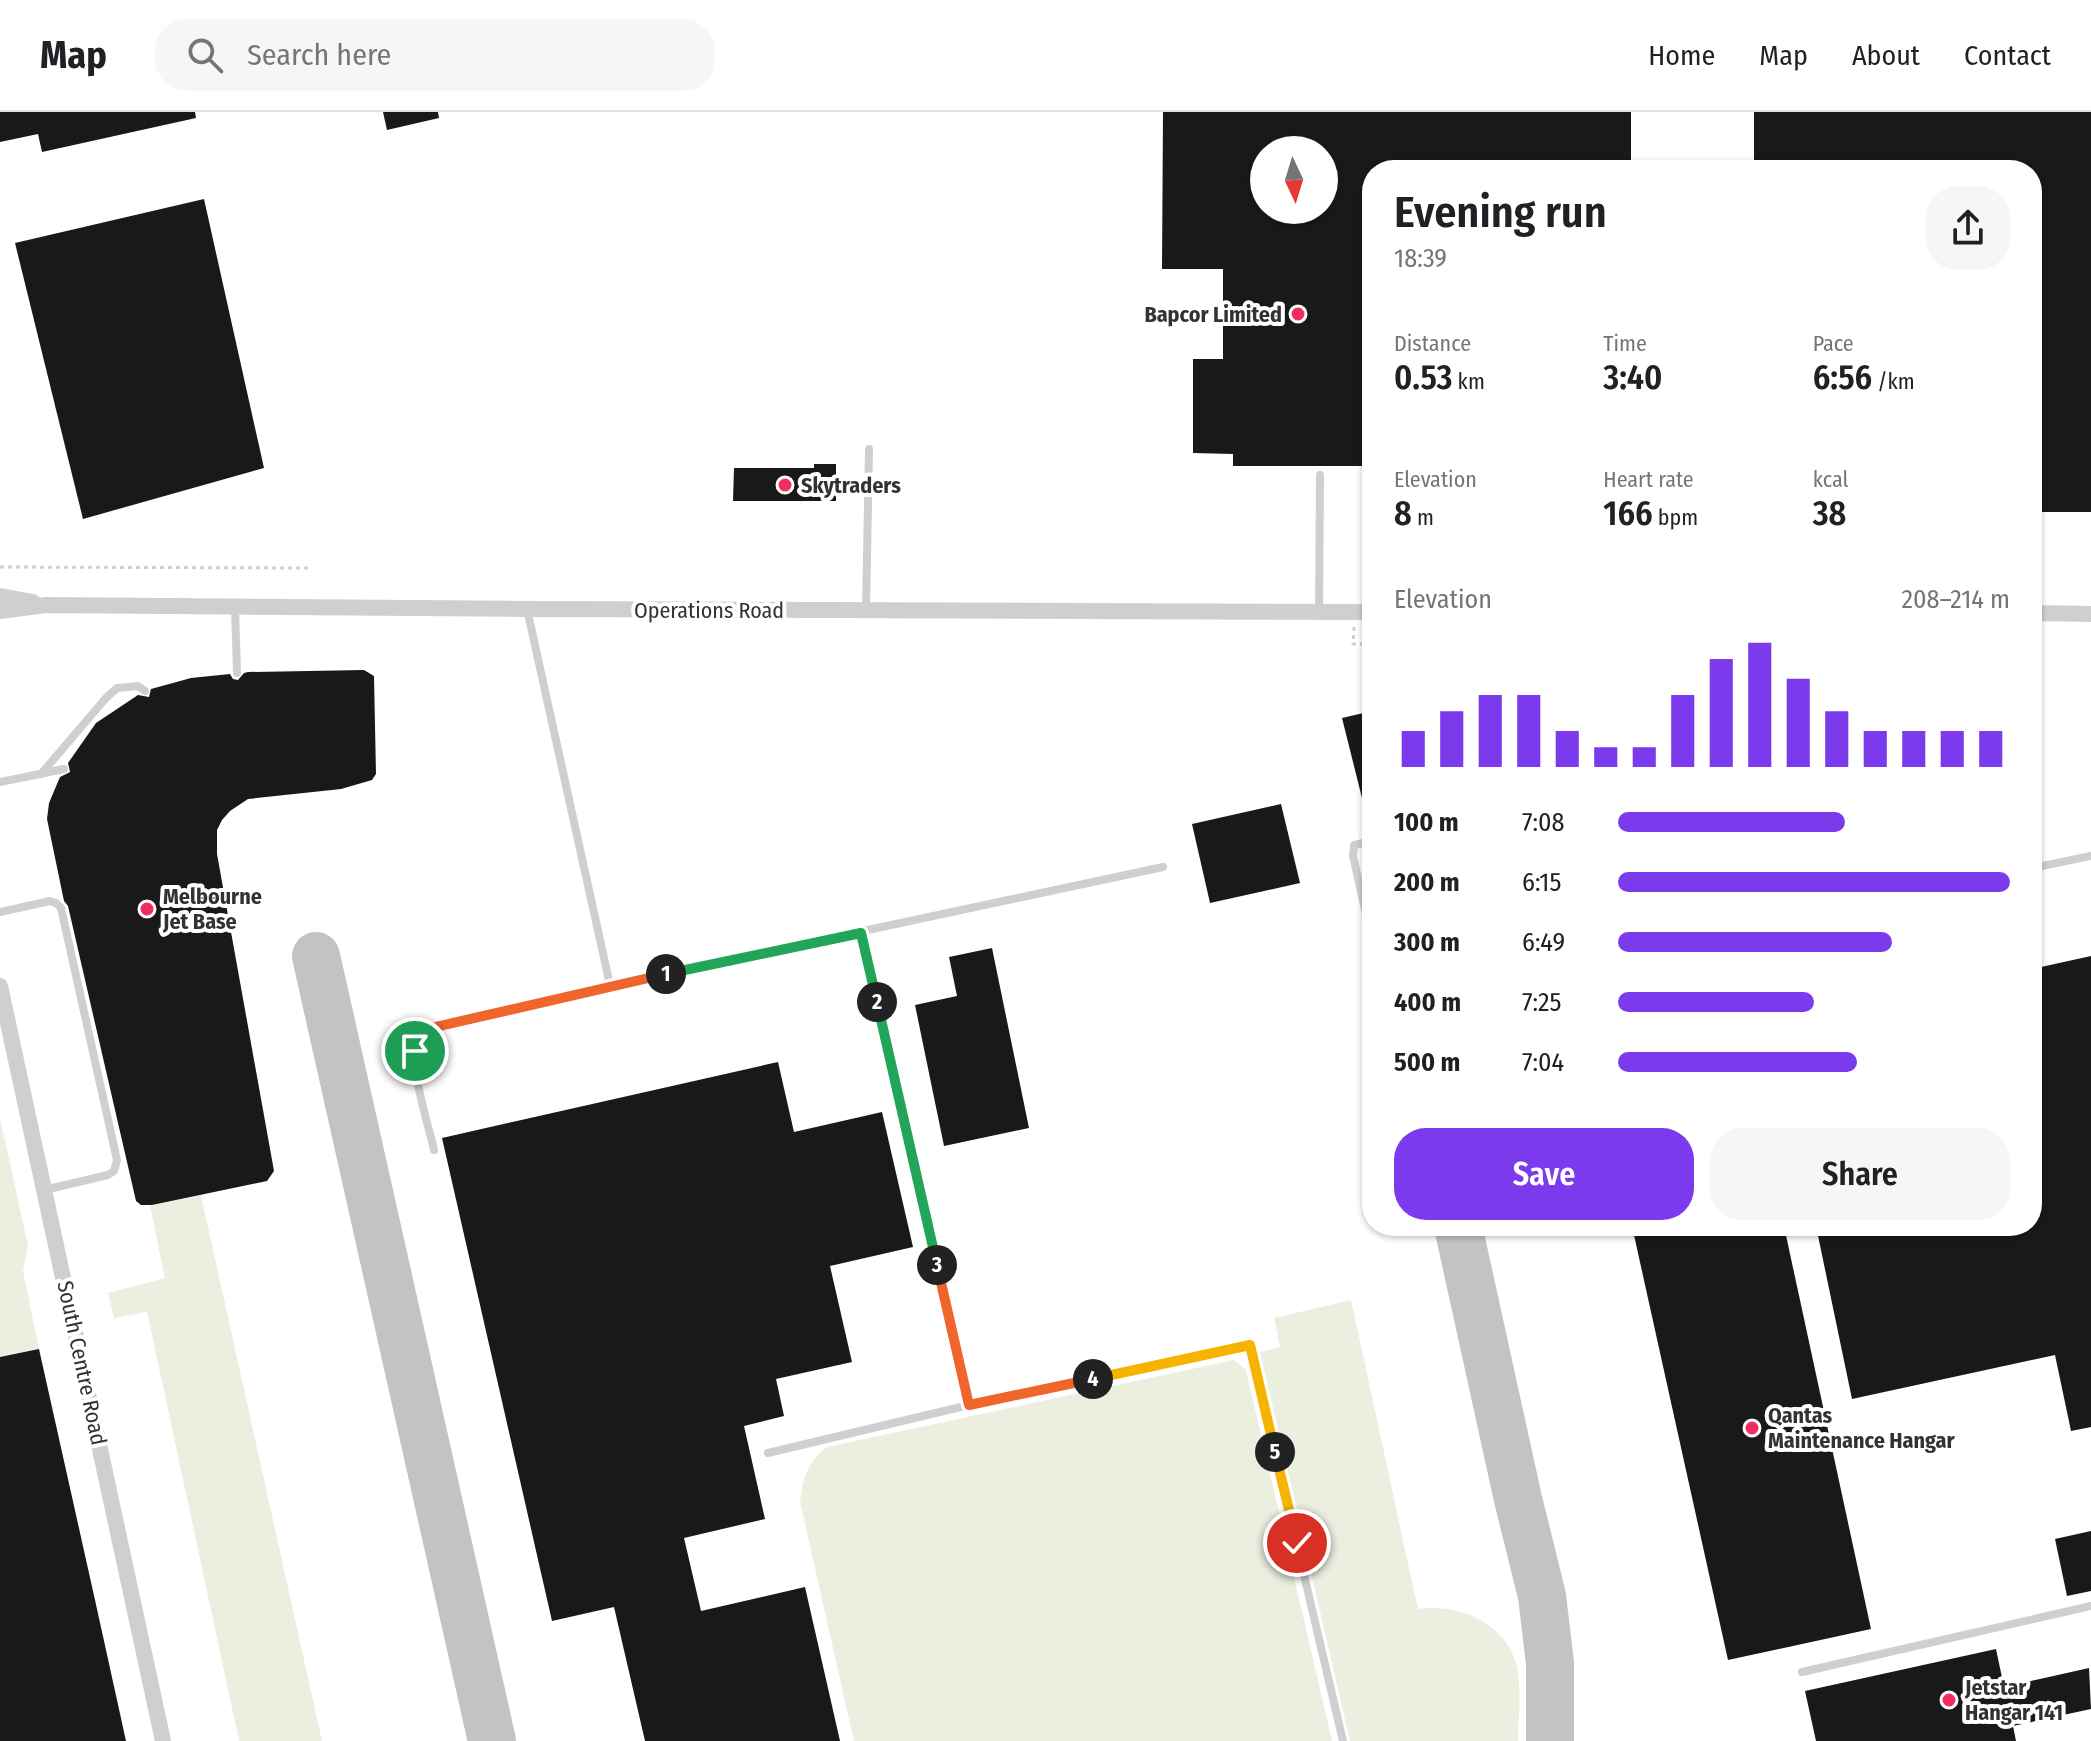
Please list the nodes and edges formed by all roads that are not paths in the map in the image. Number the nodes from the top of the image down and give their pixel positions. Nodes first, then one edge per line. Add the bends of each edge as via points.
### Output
1 (869, 449) dead end
2 (1320, 475) dead end
3 (0, 596) edge
4 (46, 605) junction
5 (235, 607) junction
6 (527, 609) junction
7 (866, 610) junction
8 (0, 611) edge
9 (1319, 612) junction
10 (1362, 612) edge
11 (2042, 613) edge
12 (2091, 614) edge
13 (237, 673) dead end
14 (145, 691) dead end
15 (64, 769) dead end
16 (41, 774) junction
17 (0, 782) edge
18 (1362, 843) edge
19 (2091, 856) edge
20 (2042, 866) edge
21 (1163, 867) dead end
22 (1362, 896) edge
23 (0, 912) edge
24 (861, 933) junction
25 (610, 985) junction
26 (0, 986) edge
27 (434, 1150) dead end
28 (44, 1190) junction
29 (969, 1405) junction
30 (768, 1453) dead end
31 (2091, 1608) edge
32 (1802, 1672) dead end
33 (163, 1741) edge
34 (1343, 1741) edge

1 - 7 lane
2 - 9 lane
3 - 4 street, Operations Road
4 - 5 street, Operations Road
4 - 8 street, Operations Road
5 - 6 street, Operations Road
5 - 13 lane
6 - 7 street, Operations Road
6 - 25 lane
7 - 9 street, Operations Road
9 - 10 street, Operations Road
11 - 12 street
14 - 16 lane via 138,686 117,688
15 - 16 lane
16 - 17 lane
18 - 22 lane via 1354,845 1353,856
19 - 20 lane
21 - 24 lane
23 - 28 lane via 50,901 61,908 117,1160 108,1175
24 - 25 lane
24 - 29 lane
25 - 27 lane via 443,1024 420,1036 416,1068
26 - 28 street, South Centre Road
28 - 33 street, South Centre Road
29 - 30 lane
29 - 34 lane via 1250,1345
31 - 32 lane

